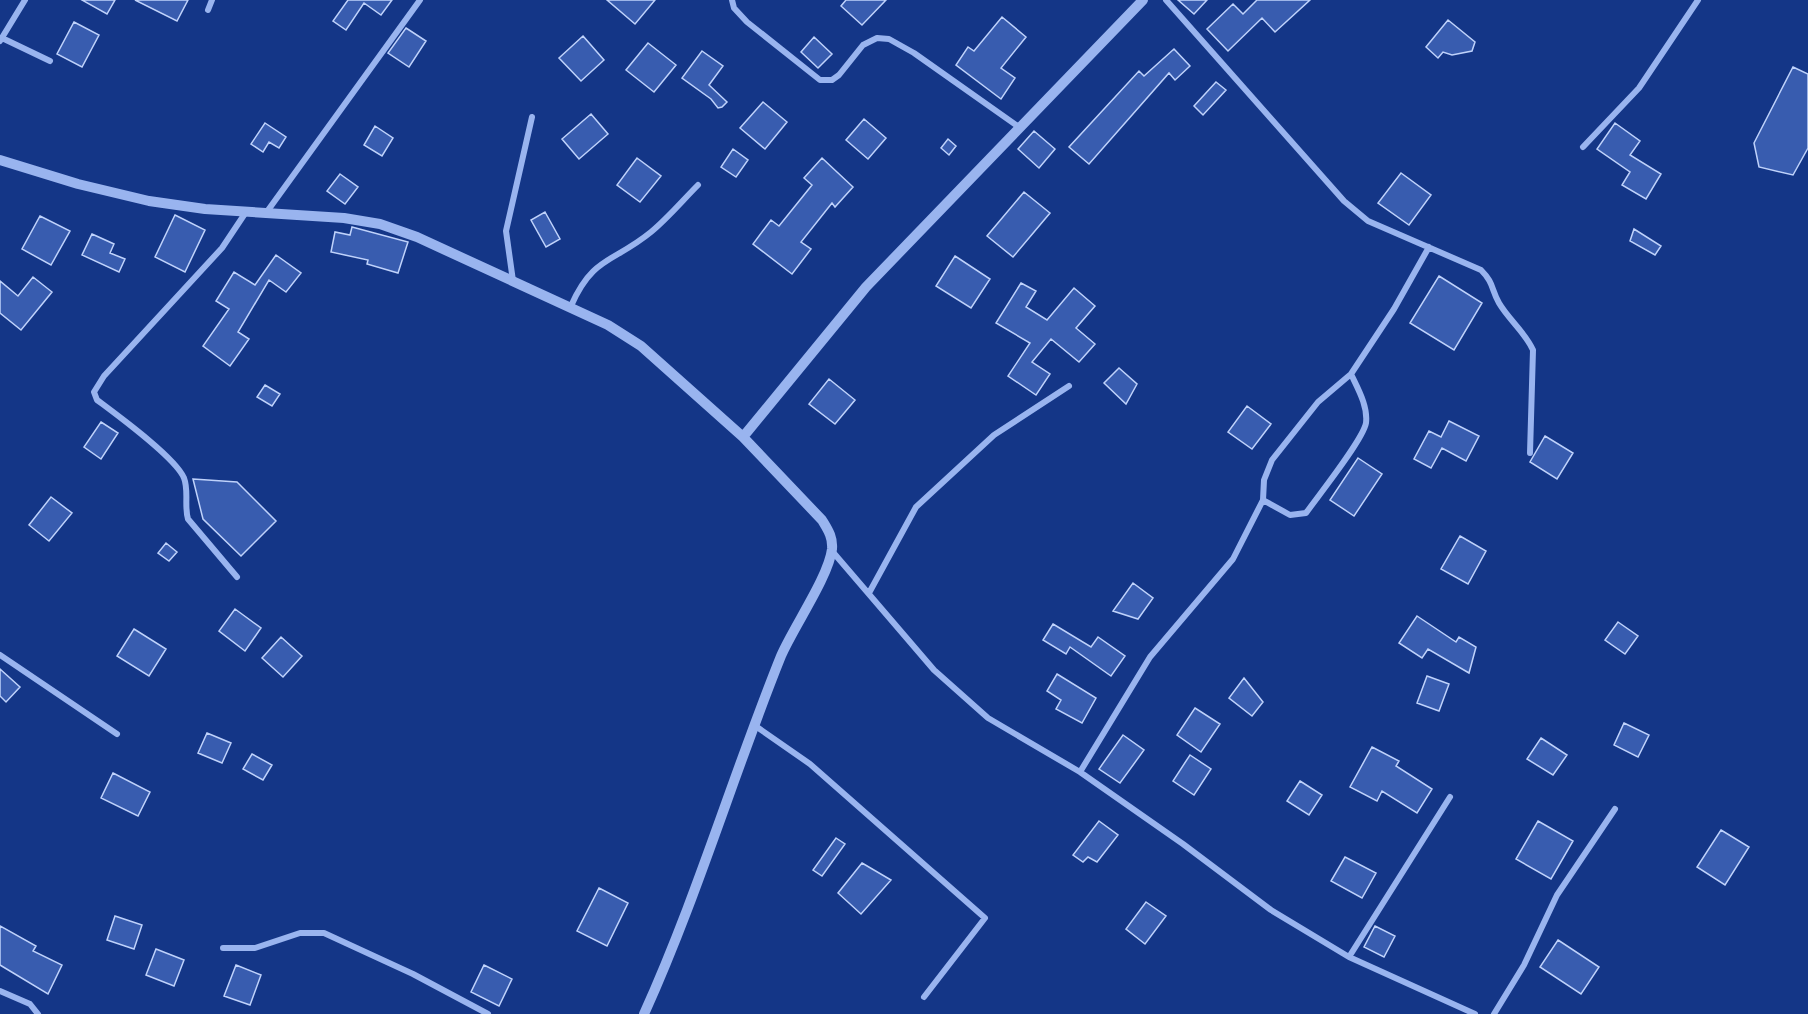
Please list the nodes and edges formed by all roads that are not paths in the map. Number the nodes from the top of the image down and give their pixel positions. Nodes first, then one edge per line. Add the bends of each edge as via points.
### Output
1 (25, 0) edge
2 (212, 0) edge
3 (420, 0) edge
4 (732, 0) edge
5 (1143, 0) edge
6 (1166, 0) edge
7 (1698, 0) edge
8 (208, 10) dead end
9 (1, 40) edge
10 (50, 61) dead end
11 (532, 117) dead end
12 (1018, 127) junction
13 (1583, 147) dead end
14 (0, 160) edge
15 (698, 185) dead end
16 (246, 211) junction
17 (266, 213) junction
18 (1429, 247) junction
19 (513, 281) junction
20 (571, 306) junction
21 (1351, 374) junction
22 (1069, 386) dead end
23 (742, 437) junction
24 (1530, 453) dead end
25 (1263, 500) junction
26 (832, 550) junction
27 (237, 576) dead end
28 (869, 593) junction
29 (0, 655) edge
30 (754, 724) junction
31 (117, 734) dead end
32 (1080, 772) junction
33 (1450, 797) dead end
34 (1615, 809) dead end
35 (223, 948) dead end
36 (1349, 957) junction
37 (0, 991) edge
38 (924, 997) dead end
39 (38, 1014) edge
40 (488, 1014) edge
41 (644, 1014) edge
42 (1474, 1014) edge
43 (1494, 1014) edge

1 - 9 street
2 - 8 street
3 - 17 street
4 - 12 street via 747,22 820,80 832,80 839,75 863,45 877,38 889,39
5 - 12 street
6 - 18 street via 1344,201 1368,221
7 - 13 street via 1639,88
9 - 10 street
11 - 19 street via 506,231
12 - 23 street via 866,287
14 - 16 street via 149,201
15 - 20 street via 652,231 593,269 581,283
16 - 17 street
16 - 27 street via 222,248 104,376 94,392 97,400 182,474 188,519
17 - 19 street via 380,224
18 - 21 street
18 - 24 street via 1481,270 1492,281 1499,303 1533,350
19 - 20 street
20 - 23 street via 641,346
21 - 25 street via 1318,402 1288,437 1264,480
21 - 25 street via 1365,410 1366,425 1355,444 1306,513 1290,515
22 - 28 street via 994,435 916,507
23 - 26 street via 822,520 831,533
25 - 32 street via 1233,559 1150,657
26 - 28 street
26 - 30 street via 785,647
28 - 32 street via 934,670 988,718
29 - 31 street
30 - 38 street via 810,764 985,918
30 - 41 street via 700,881
32 - 36 street via 1271,910
33 - 36 street
34 - 43 street via 1557,895 1524,965
35 - 40 street via 255,948 300,933 324,933
36 - 42 street
37 - 39 street via 30,1004

